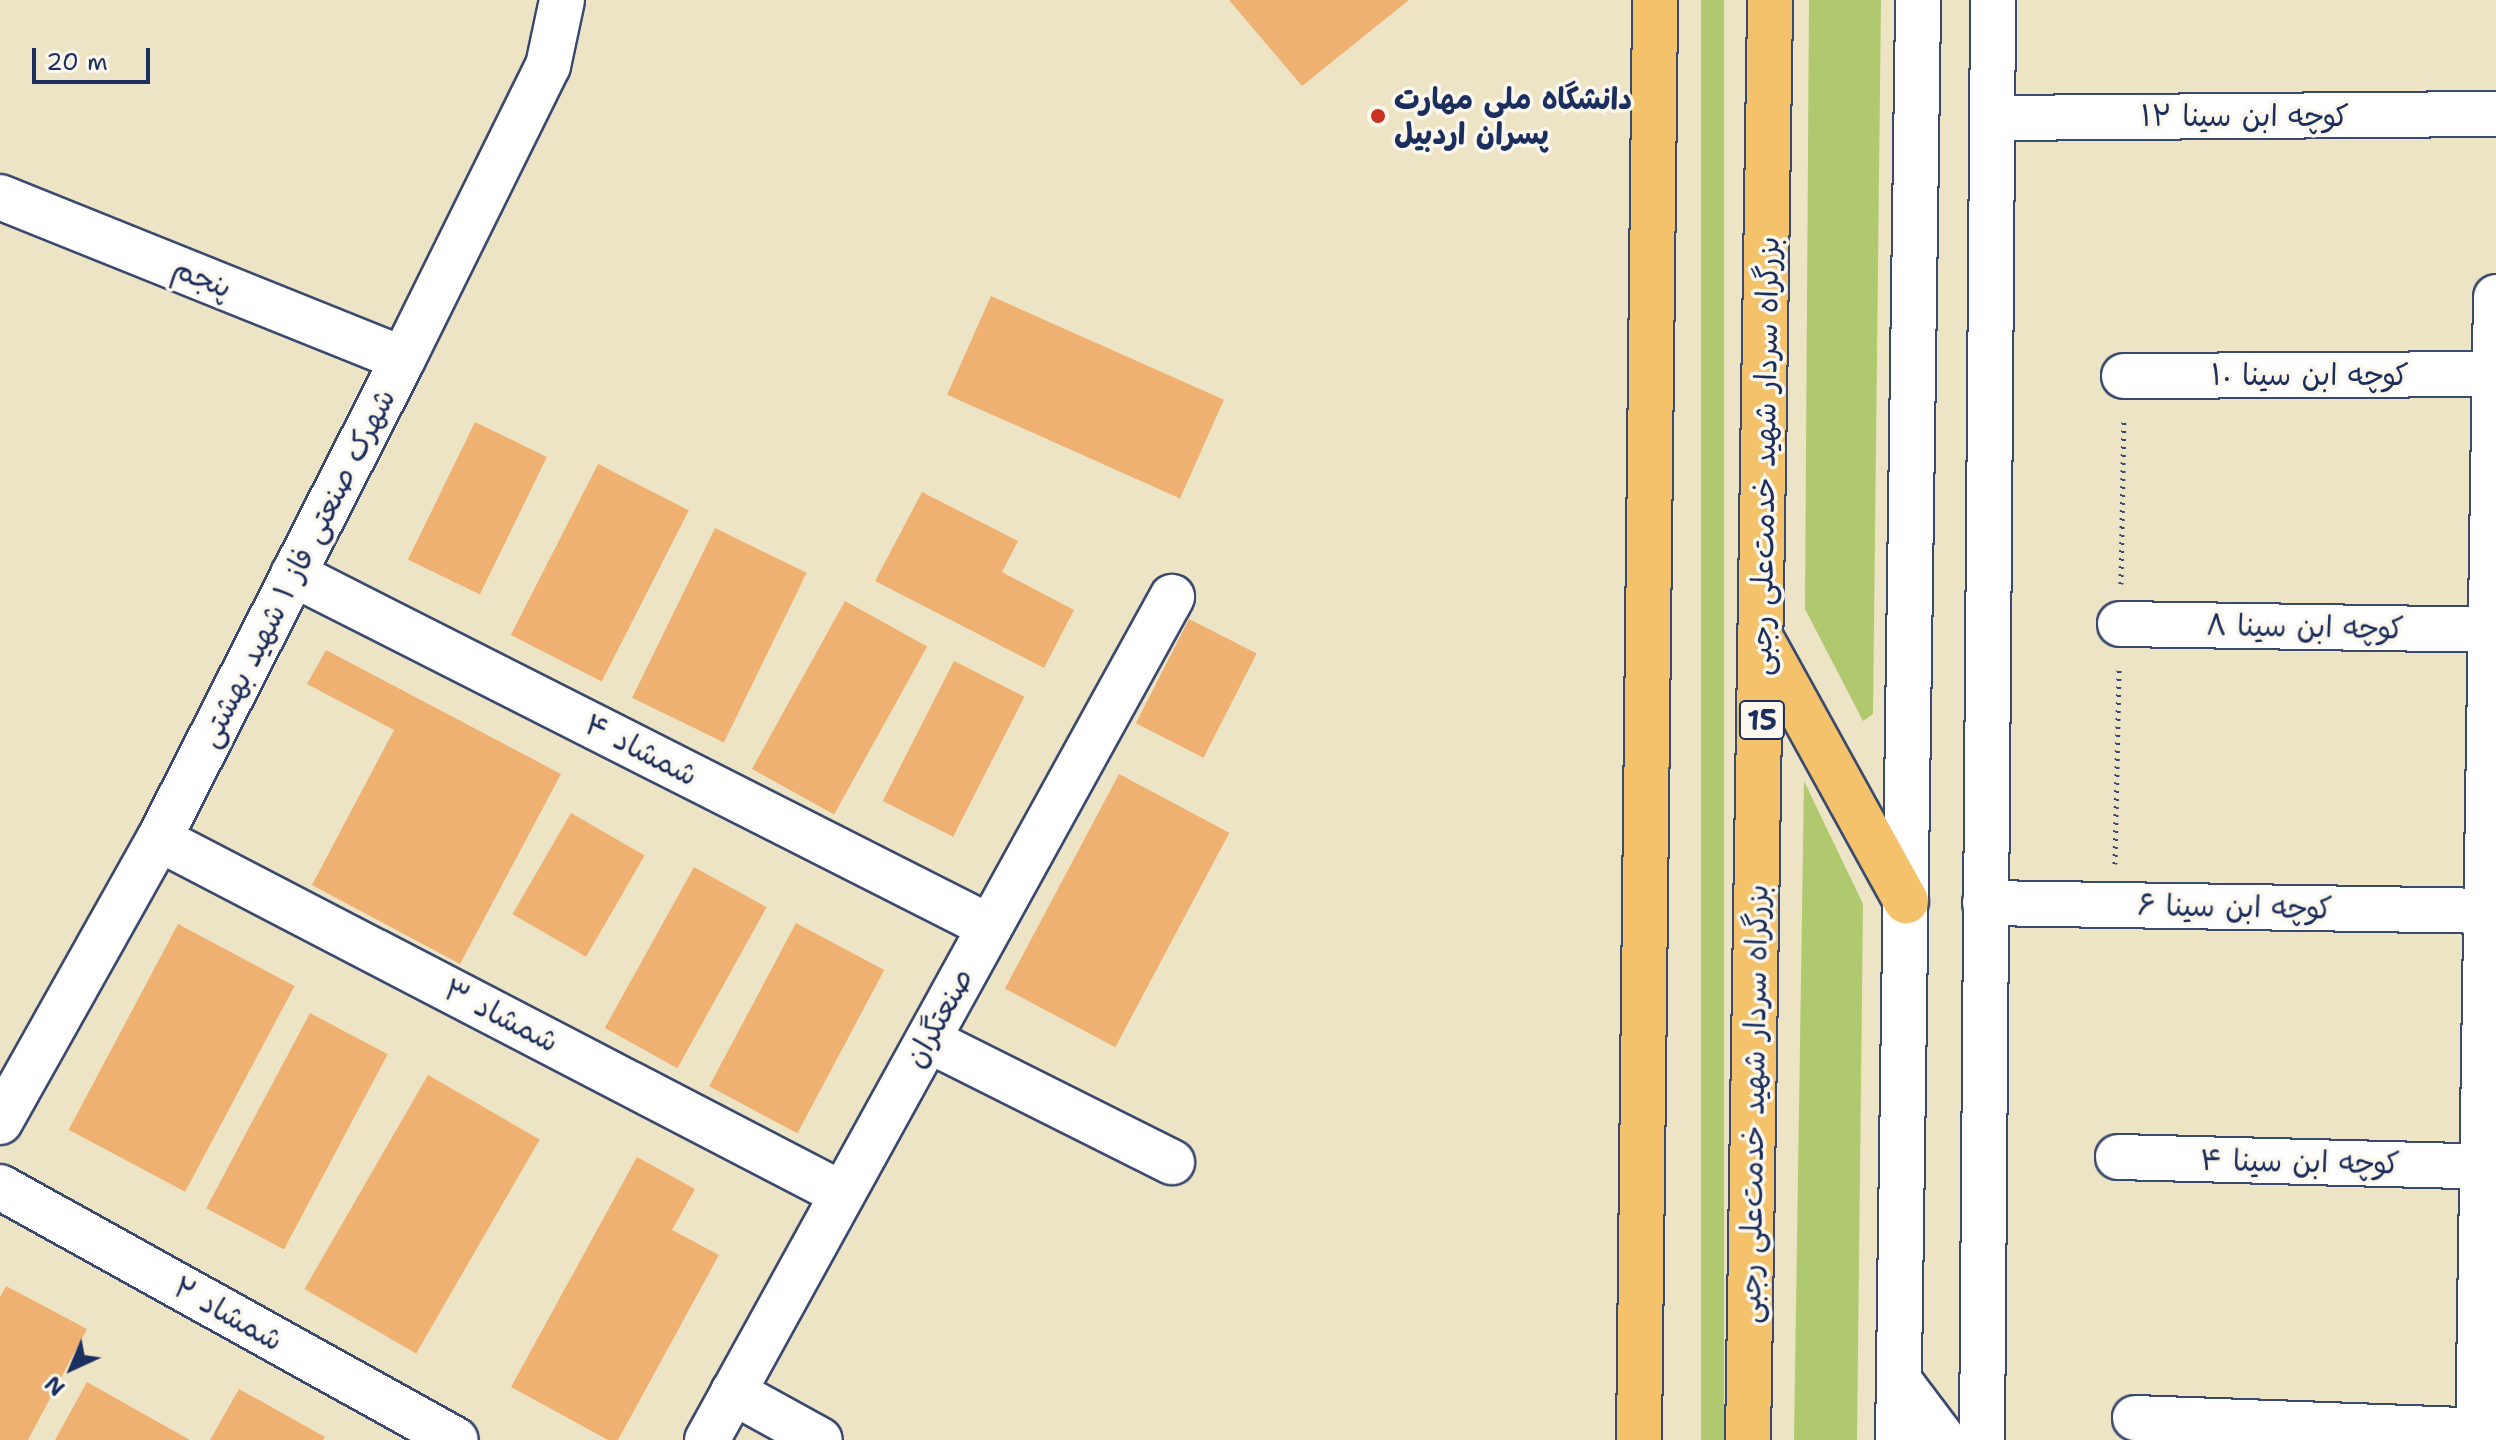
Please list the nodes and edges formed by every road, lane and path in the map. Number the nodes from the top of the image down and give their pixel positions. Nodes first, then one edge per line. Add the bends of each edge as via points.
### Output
1 (562, 0) edge
2 (1655, 0) edge
3 (1770, 0) edge
4 (1918, 0) edge
5 (1993, 0) edge
6 (2496, 114) edge
7 (1994, 118) junction
8 (0, 197) edge
9 (2496, 297) edge
10 (403, 359) junction
11 (2495, 374) edge
12 (2124, 376) dead end
13 (293, 574) junction
14 (1172, 597) dead end
15 (2120, 624) dead end
16 (2493, 630) edge
17 (1763, 642) junction
18 (159, 839) junction
19 (1906, 901) junction
20 (1985, 903) junction
21 (2491, 911) edge
22 (990, 927) junction
23 (928, 1040) junction
24 (0, 1122) edge
25 (2118, 1157) dead end
26 (1172, 1162) dead end
27 (2489, 1167) edge
28 (0, 1187) edge
29 (842, 1194) junction
30 (1901, 1383) junction
31 (733, 1392) junction
32 (2135, 1418) dead end
33 (2484, 1434) edge
34 (456, 1440) edge
35 (707, 1440) edge
36 (820, 1440) edge
37 (1639, 1440) edge
38 (1748, 1440) edge
39 (1898, 1440) edge
40 (1944, 1440) edge
41 (1982, 1440) edge

1 - 10 street, شهرک صنعتی فاز ۱ شهید بهشتی via 548,66
2 - 37 highway
3 - 17 highway, بزرگراه سردار شهید خدمت‌علی رجبی / 15
4 - 19 street
5 - 7 street
6 - 7 street, کوچه ابن سینا ۱۲
7 - 20 street
8 - 10 street, پنجم
9 - 11 street
10 - 13 street, شهرک صنعتی فاز ۱ شهید بهشتی
11 - 12 street, کوچه ابن سینا ۱۰
11 - 16 street
13 - 18 street, شهرک صنعتی فاز ۱ شهید بهشتی
13 - 22 street, شمشاد ۴
14 - 22 street, صنعتگران
15 - 16 street, کوچه ابن سینا ۸
16 - 21 street
17 - 19 highway
17 - 38 highway, بزرگراه سردار شهید خدمت‌علی رجبی / 15
18 - 24 street, شهرک صنعتی فاز ۱ شهید بهشتی
18 - 29 street, شمشاد ۳
19 - 30 street
20 - 21 street, کوچه ابن سینا ۶
20 - 41 street
21 - 27 street
22 - 23 street, صنعتگران
23 - 26 street
23 - 29 street, صنعتگران
25 - 27 street, کوچه ابن سینا ۴
27 - 33 street
28 - 34 street, شمشاد ۲
29 - 31 street, صنعتگران
30 - 39 street
30 - 40 street
31 - 35 street, صنعتگران
31 - 36 street
32 - 33 street

